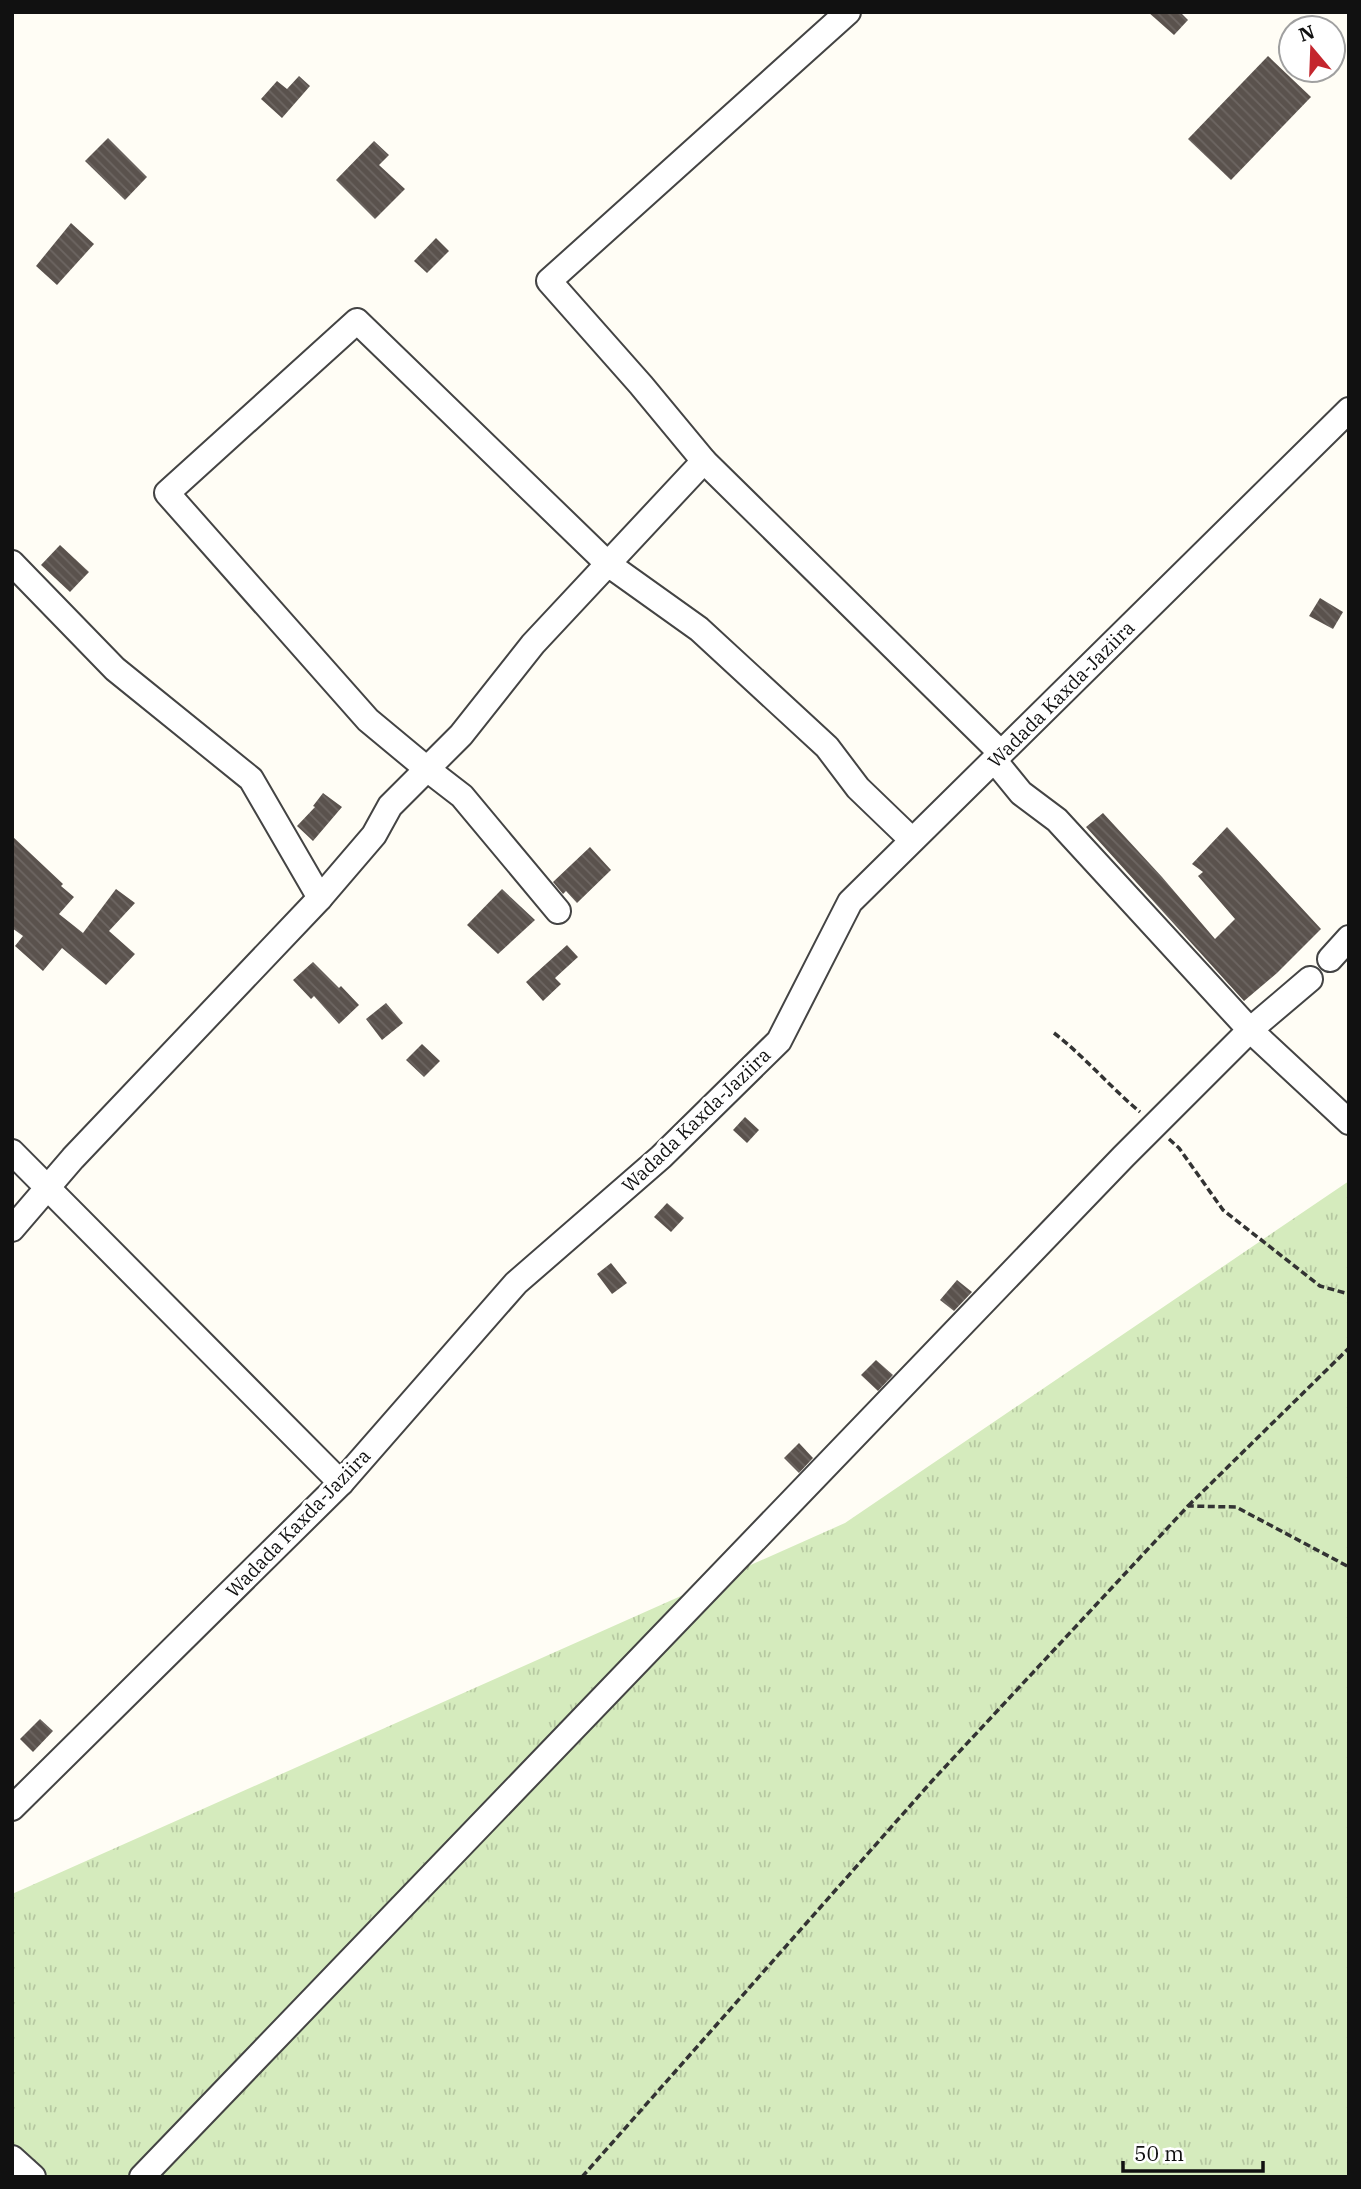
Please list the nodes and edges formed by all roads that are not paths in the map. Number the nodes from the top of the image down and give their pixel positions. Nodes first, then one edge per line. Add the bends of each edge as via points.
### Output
1 (848, 12) edge
2 (1349, 410) edge
3 (704, 461) junction
4 (12, 563) edge
5 (608, 564) junction
6 (997, 757) junction
7 (427, 769) junction
8 (912, 840) junction
9 (320, 898) junction
10 (558, 911) dead end
11 (1349, 938) edge
12 (1330, 959) dead end
13 (1310, 979) dead end
14 (1250, 1030) junction
15 (1349, 1122) edge
16 (12, 1152) edge
17 (49, 1188) junction
18 (12, 1229) edge
19 (341, 1483) junction
20 (12, 1808) edge
21 (12, 2158) edge
22 (33, 2177) edge
23 (142, 2177) edge

1 - 3 street via 549,281
2 - 6 street, Wadada Kaxda-Jaziira
3 - 5 street
3 - 6 street
4 - 9 street via 115,669 251,779
5 - 7 street
5 - 7 street via 357,321 167,493 368,720
5 - 8 street via 699,629 827,747 858,788
6 - 8 street, Wadada Kaxda-Jaziira
6 - 14 street via 1021,793 1057,820
7 - 9 street via 390,806 374,835
7 - 10 street via 462,796
8 - 19 street, Wadada Kaxda-Jaziira via 850,902 779,1041 661,1157 516,1283
9 - 17 street
11 - 12 street
13 - 14 street
14 - 15 street
14 - 23 street
16 - 17 street
17 - 18 street
17 - 19 street
19 - 20 street, Wadada Kaxda-Jaziira
21 - 22 street

